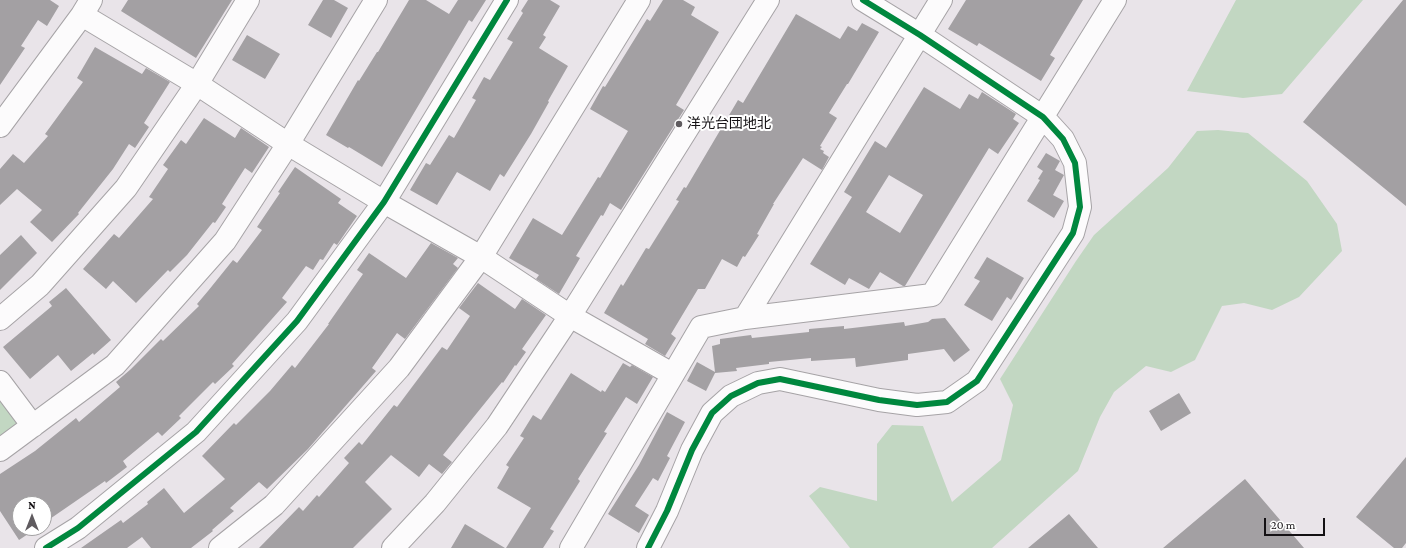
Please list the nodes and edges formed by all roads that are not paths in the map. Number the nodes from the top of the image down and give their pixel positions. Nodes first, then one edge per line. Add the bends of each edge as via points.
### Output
1 (248, 0) edge
2 (376, 0) edge
3 (507, 0) edge
4 (639, 0) edge
5 (768, 0) edge
6 (863, 0) edge
7 (941, 0) edge
8 (1115, 0) edge
9 (86, 8) edge
10 (920, 35) junction
11 (197, 84) junction
12 (1043, 117) junction
13 (0, 126) edge
14 (288, 144) junction
15 (384, 202) junction
16 (481, 257) junction
17 (570, 316) junction
18 (745, 318) junction
19 (0, 319) edge
20 (672, 374) junction
21 (0, 382) edge
22 (33, 426) junction
23 (0, 450) edge
24 (46, 548) edge
25 (220, 548) edge
26 (393, 548) edge
27 (572, 548) edge
28 (648, 548) edge

1 - 11 street
2 - 14 street
3 - 15 street
4 - 16 street
5 - 17 street
6 - 10 street
7 - 10 street
8 - 12 street
9 - 11 street
9 - 13 street
10 - 12 street
10 - 18 street
11 - 14 street
11 - 19 street via 126,188 40,285
12 - 18 street via 932,295
12 - 28 street via 1063,139 1075,163 1080,207 1073,233 977,381 947,402 917,405 879,400 780,379 758,383 731,396 712,413 692,450
14 - 15 street
14 - 22 street via 225,241 115,365
15 - 16 street
15 - 24 street via 297,321 196,432 78,528
16 - 17 street
16 - 25 street via 394,373 274,505
17 - 20 street
17 - 26 street via 497,426 435,503
18 - 20 street via 701,327
20 - 27 street
21 - 22 street
22 - 23 street

